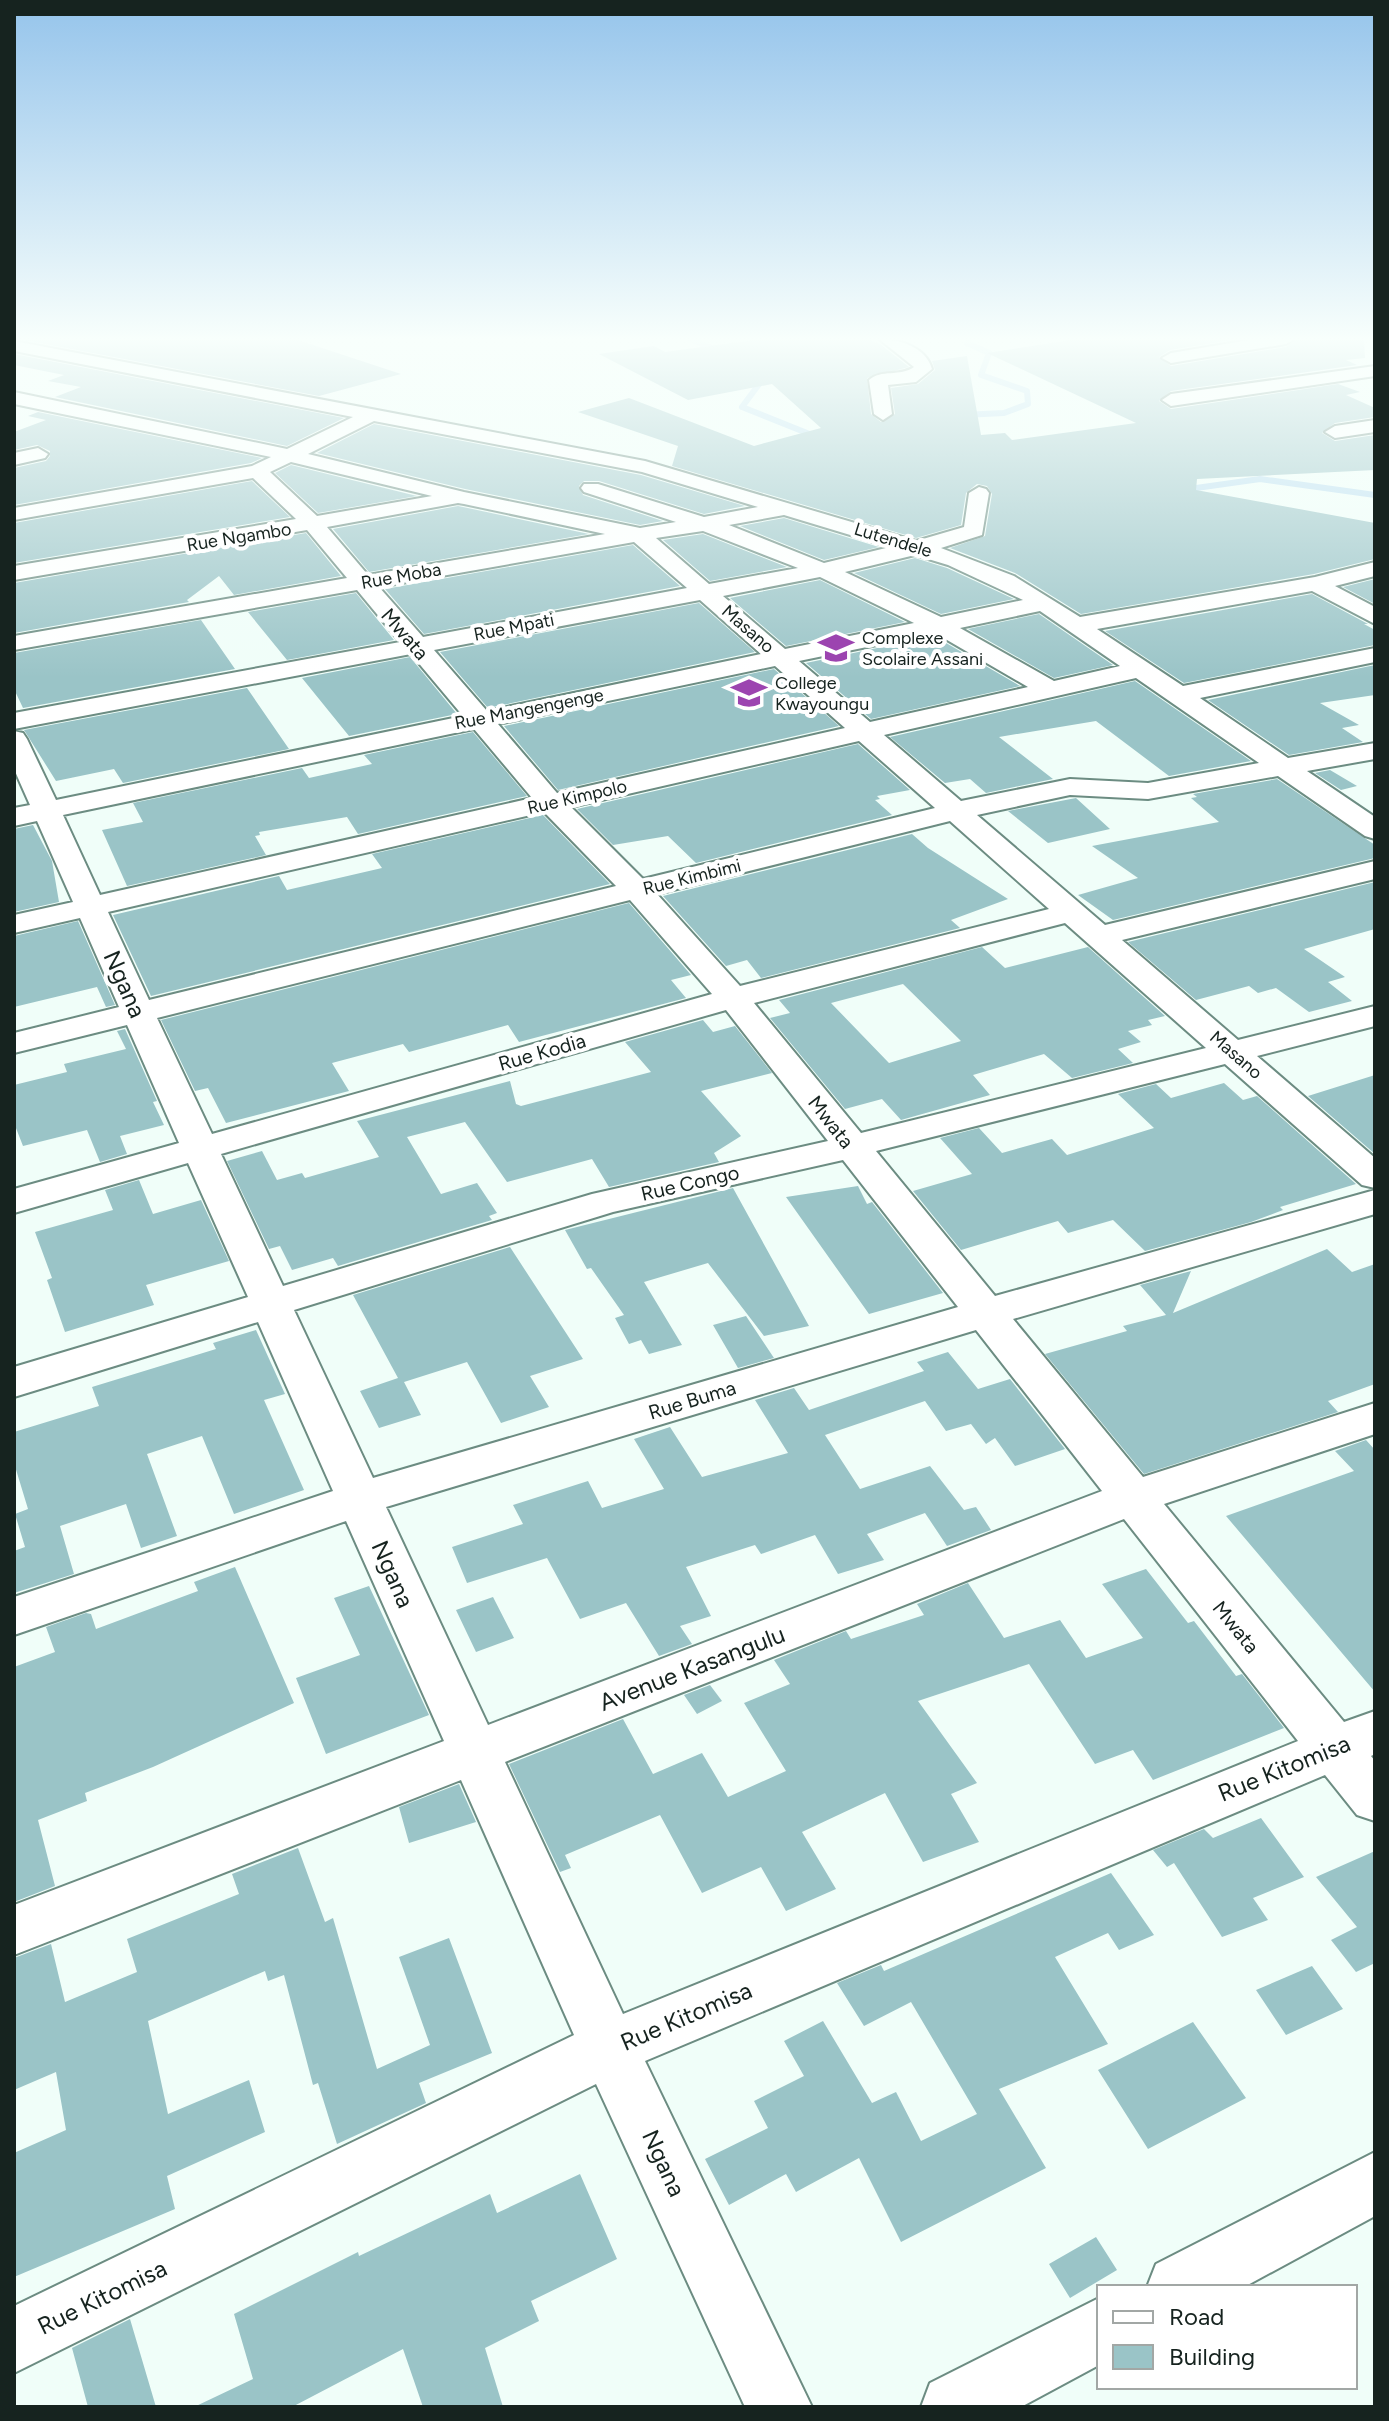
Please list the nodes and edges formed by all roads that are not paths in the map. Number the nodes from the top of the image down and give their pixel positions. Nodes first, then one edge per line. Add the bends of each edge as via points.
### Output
1 (281, 452) edge
2 (295, 452) edge
3 (566, 452) edge
4 (38, 454) dead end
5 (291, 454) junction
6 (14, 459) edge
7 (257, 471) junction
8 (591, 488) dead end
9 (979, 493) dead end
10 (464, 498) junction
11 (788, 509) junction
12 (14, 514) edge
13 (705, 523) junction
14 (314, 525) junction
15 (638, 534) junction
16 (919, 547) junction
17 (1375, 569) edge
18 (823, 570) junction
19 (14, 573) edge
20 (360, 583) junction
21 (1315, 584) junction
22 (704, 591) junction
23 (1044, 603) junction
24 (1375, 617) edge
25 (1076, 625) junction
26 (938, 626) junction
27 (14, 643) edge
28 (414, 646) junction
29 (1375, 655) edge
30 (781, 658) junction
31 (1141, 669) junction
32 (1051, 690) junction
33 (1178, 695) junction
34 (480, 718) junction
35 (14, 721) edge
36 (866, 732) junction
37 (14, 739) edge
38 (1375, 751) edge
39 (1285, 768) junction
40 (551, 803) junction
41 (956, 811) junction
42 (30, 814) edge
43 (1375, 830) edge
44 (1375, 870) edge
45 (637, 890) junction
46 (90, 907) junction
47 (1072, 912) junction
48 (14, 924) edge
49 (1099, 936) junction
50 (733, 998) junction
51 (138, 1013) junction
52 (1375, 1016) edge
53 (14, 1043) edge
54 (1234, 1054) junction
55 (850, 1147) junction
56 (201, 1150) junction
57 (1375, 1177) edge
58 (14, 1201) edge
59 (1375, 1202) edge
60 (271, 1303) junction
61 (988, 1312) junction
62 (14, 1382) edge
63 (1375, 1418) edge
64 (1133, 1497) junction
65 (359, 1499) junction
66 (14, 1616) edge
67 (1354, 1740) edge
68 (474, 1752) junction
69 (1375, 1799) edge
70 (14, 1930) edge
71 (609, 2048) junction
72 (1375, 2183) edge
73 (1183, 2285) edge
74 (1097, 2331) edge
75 (14, 2340) edge
76 (779, 2407) edge
77 (954, 2407) edge

1 - 5 street, Masano
2 - 5 street
3 - 11 street, Lutendele via 645,467
4 - 6 street
5 - 7 street
5 - 10 street, Masano
7 - 12 street
7 - 14 street, Mwata
8 - 13 street
9 - 16 street, Rue Mpati via 974,530
10 - 14 street, Rue Ngambo
10 - 15 street, Masano
11 - 13 street, Rue Moba
11 - 16 street, Lutendele
13 - 15 street, Rue Moba
13 - 18 street
14 - 19 street, Rue Ngambo
14 - 20 street, Mwata
15 - 20 street, Rue Moba
15 - 22 street, Masano
16 - 18 street, Rue Mpati
16 - 23 street, Lutendele via 1006,581
17 - 21 street
18 - 22 street, Rue Mpati
18 - 26 street
20 - 27 street, Rue Moba
20 - 28 street, Mwata
21 - 24 street
21 - 25 street
22 - 28 street, Rue Mpati
22 - 30 street, Masano
23 - 25 street, Lutendele
23 - 26 street, Rue Mangengenge
25 - 31 street, Lutendele
26 - 30 street, Rue Mangengenge
26 - 32 street
28 - 34 street, Mwata
28 - 35 street, Rue Mpati
29 - 33 street
30 - 34 street, Rue Mangengenge
30 - 36 street, Masano
31 - 32 street, Rue Kimpolo
31 - 33 street, Lutendele
32 - 36 street, Rue Kimpolo
33 - 39 street, Lutendele
34 - 40 street, Mwata
34 - 42 street, Rue Mangengenge
36 - 40 street, Rue Kimpolo
36 - 41 street, Masano
37 - 42 street, Ngana
38 - 39 street, Rue Kimbimi
39 - 41 street, Rue Kimbimi via 1148,791 1070,787
39 - 43 street, Lutendele
40 - 45 street, Mwata
40 - 46 street, Rue Kimpolo
41 - 45 street, Rue Kimbimi
41 - 47 street, Masano
42 - 46 street, Ngana
44 - 49 street
45 - 50 street, Mwata
45 - 51 street, Rue Kimbimi
46 - 48 street, Rue Kimpolo
46 - 51 street, Ngana
47 - 49 street, Masano
47 - 50 street, Rue Kodia
49 - 54 street, Masano
50 - 55 street, Mwata
50 - 56 street, Rue Kodia
51 - 53 street, Rue Kimbimi
51 - 56 street, Ngana
52 - 54 street, Rue Congo
54 - 55 street, Rue Congo
54 - 57 street, Masano
55 - 60 street, Rue Congo via 605,1202
55 - 61 street, Mwata
56 - 58 street, Rue Kodia
56 - 60 street, Ngana
59 - 61 street, Rue Buma
60 - 62 street, Rue Congo
60 - 65 street, Ngana
61 - 64 street, Mwata
61 - 65 street, Rue Buma
63 - 64 street, Avenue Kasangulu
64 - 67 street, Mwata
64 - 68 street, Avenue Kasangulu
65 - 66 street, Rue Buma
65 - 68 street, Ngana
67 - 69 street, Mwata
67 - 71 street, Rue Kitomisa
68 - 70 street, Avenue Kasangulu
68 - 71 street, Ngana
71 - 75 street, Rue Kitomisa
71 - 76 street, Ngana
72 - 73 street
74 - 77 street

